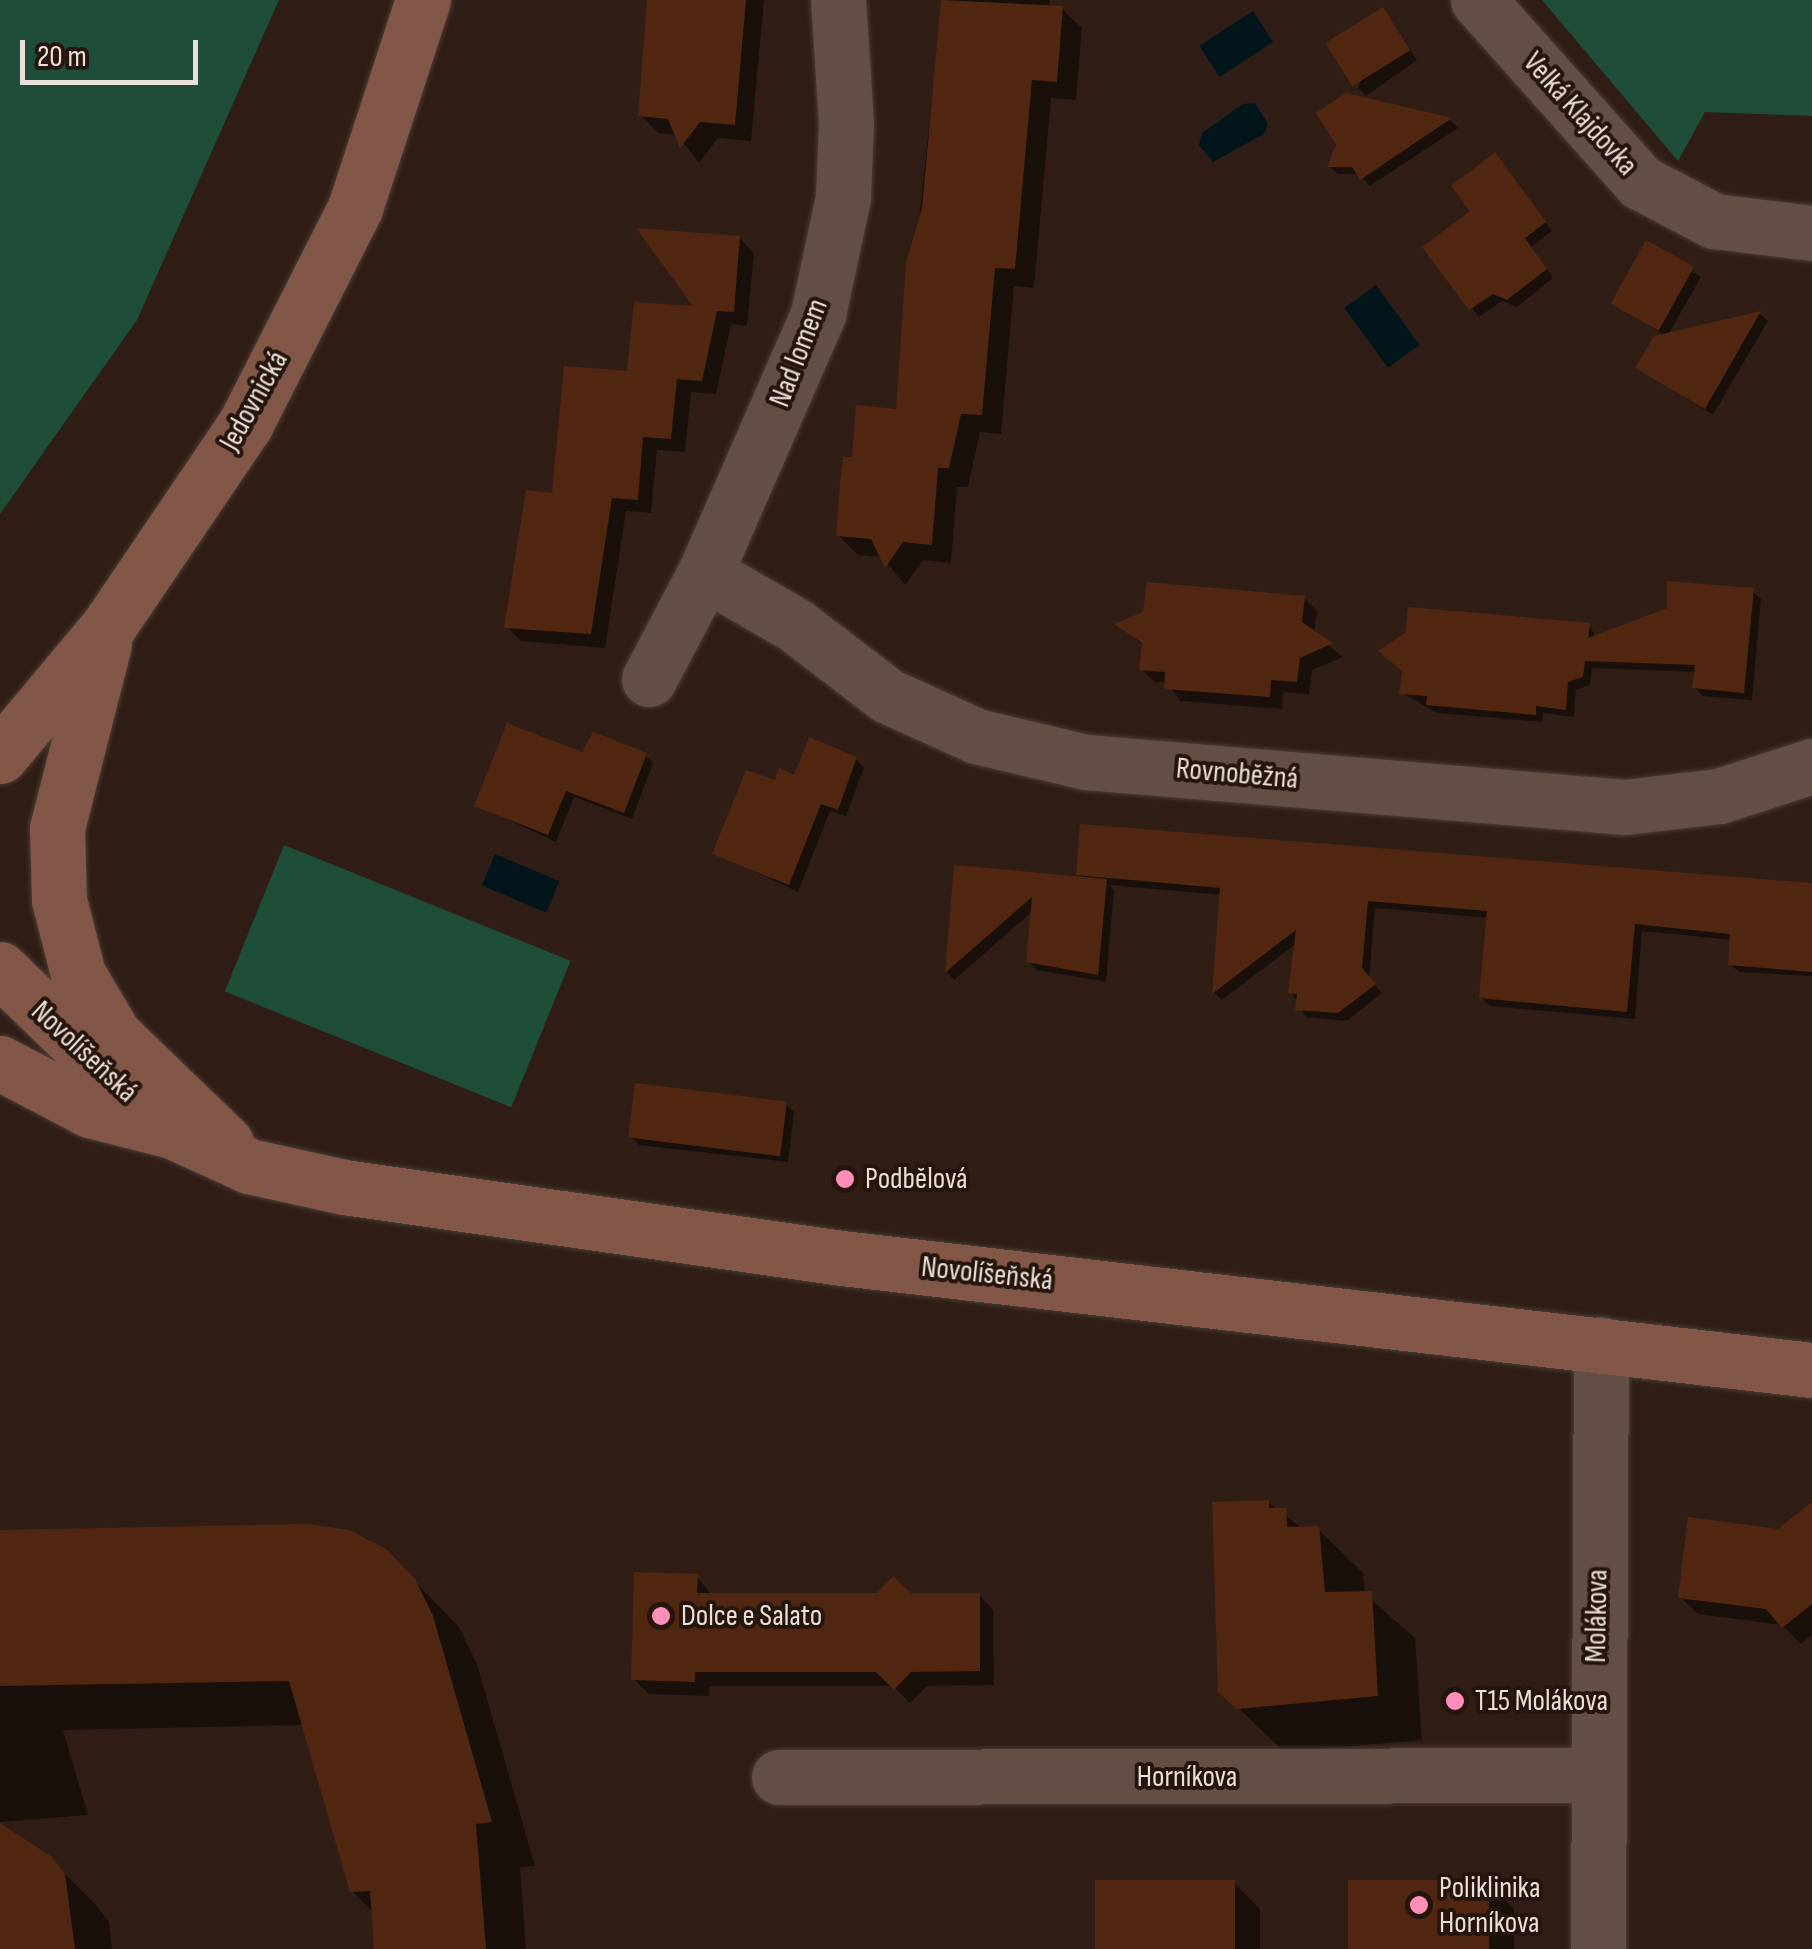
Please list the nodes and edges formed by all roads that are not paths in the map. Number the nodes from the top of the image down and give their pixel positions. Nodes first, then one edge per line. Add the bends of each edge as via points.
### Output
1 (424, 0) edge
2 (838, 0) edge
3 (1478, 0) edge
4 (1812, 234) edge
5 (705, 574) junction
6 (108, 628) junction
7 (649, 680) dead end
8 (0, 756) edge
9 (1812, 766) edge
10 (0, 969) edge
11 (0, 1063) edge
12 (0, 1110) edge
13 (172, 1131) junction
14 (249, 1166) junction
15 (1601, 1344) junction
16 (1812, 1370) edge
17 (1595, 1776) junction
18 (779, 1777) dead end
19 (1598, 1949) edge

1 - 6 street, Jedovnická via 356,208 246,423
2 - 5 street, Nad lomem via 846,123 843,197 829,267 792,379
3 - 4 street, Velká Klajdovka via 1640,182 1714,221
5 - 7 street, Nad lomem
5 - 9 street, Rovnoběžná via 795,626 888,696 976,736 1086,762 1625,807 1719,796
6 - 8 street, Jedovnická
6 - 14 street via 57,828 59,900 78,974 114,1034
10 - 13 street, Novolíšeňská via 94,1066
11 - 13 street, Novolíšeňská via 90,1110
12 - 14 street via 77,1136
13 - 14 street, Novolíšeňská
14 - 15 street, Novolíšeňská via 423,1199 842,1258
15 - 16 street, Novolíšeňská
15 - 17 street, Molákova
17 - 18 street, Horníkova
17 - 19 street, Molákova

